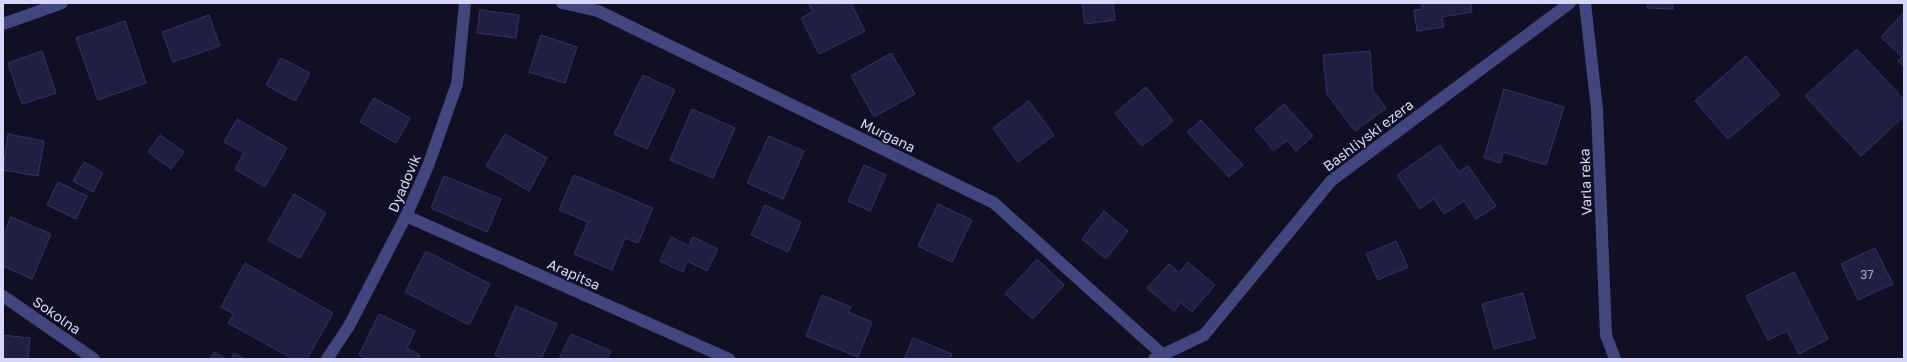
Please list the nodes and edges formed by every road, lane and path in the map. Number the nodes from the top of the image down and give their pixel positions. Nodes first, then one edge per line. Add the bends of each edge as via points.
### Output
1 (62, 3) edge
2 (465, 3) edge
3 (562, 3) edge
4 (1570, 3) edge
5 (1585, 3) edge
6 (3, 24) edge
7 (406, 216) junction
8 (3, 296) edge
9 (1159, 357) edge
10 (94, 359) edge
11 (327, 359) edge
12 (729, 359) edge
13 (1615, 359) edge

1 - 6 street
2 - 7 street, Dyadovik via 457,84 428,166
3 - 9 street, Murgana via 598,11 994,203
4 - 9 street, Bashliyski ezera via 1331,181 1204,335
5 - 13 street, Varla reka via 1597,109 1606,335
7 - 11 street, Dyadovik via 349,326
7 - 12 street, Arapitsa
8 - 10 street, Sokolna

